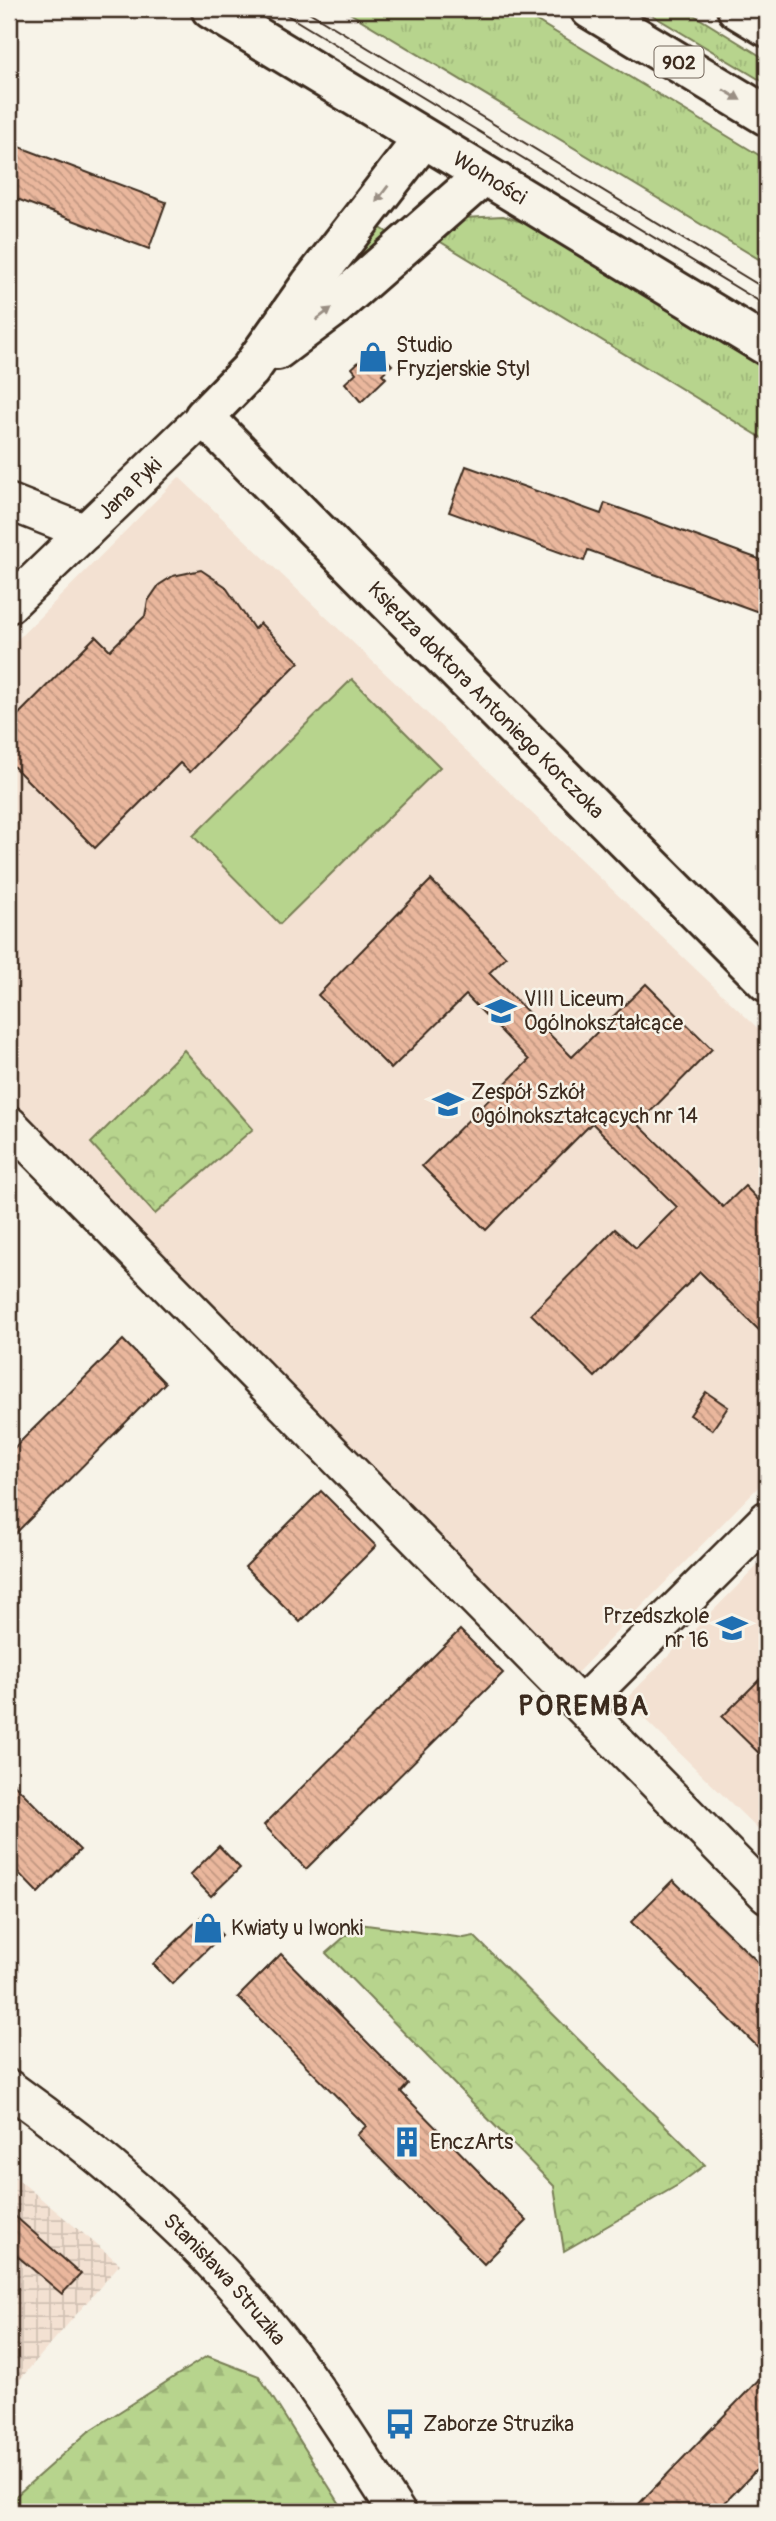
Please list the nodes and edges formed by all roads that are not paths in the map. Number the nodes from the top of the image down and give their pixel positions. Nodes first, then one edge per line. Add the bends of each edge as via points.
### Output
1 (211, 9) edge
2 (590, 9) edge
3 (737, 9) edge
4 (767, 27) edge
5 (767, 116) edge
6 (423, 139) junction
7 (483, 176) junction
8 (767, 346) edge
9 (250, 370) junction
10 (204, 417) junction
11 (9, 502) edge
12 (85, 533) junction
13 (9, 606) edge
14 (767, 982) edge
15 (9, 1124) edge
16 (767, 1519) edge
17 (582, 1704) junction
18 (767, 1895) edge
19 (9, 2088) edge
20 (397, 2512) edge

1 - 6 street, Wolności
2 -> 5 street, 902
3 - 4 street
6 - 7 street, Wolności
6 -> 9 street, Jana Pyki
7 - 8 street, Wolności
9 -> 7 street, Jana Pyki via 333,308
9 - 10 street, Jana Pyki
10 - 12 street, Jana Pyki
10 - 14 street, Księdza doktora Antoniego Korczoka
11 - 12 street
12 - 13 street, Jana Pyki
15 - 17 street
16 - 17 street
17 - 18 street
19 - 20 street, Stanisława Struzika via 144,2194 227,2279 307,2375

